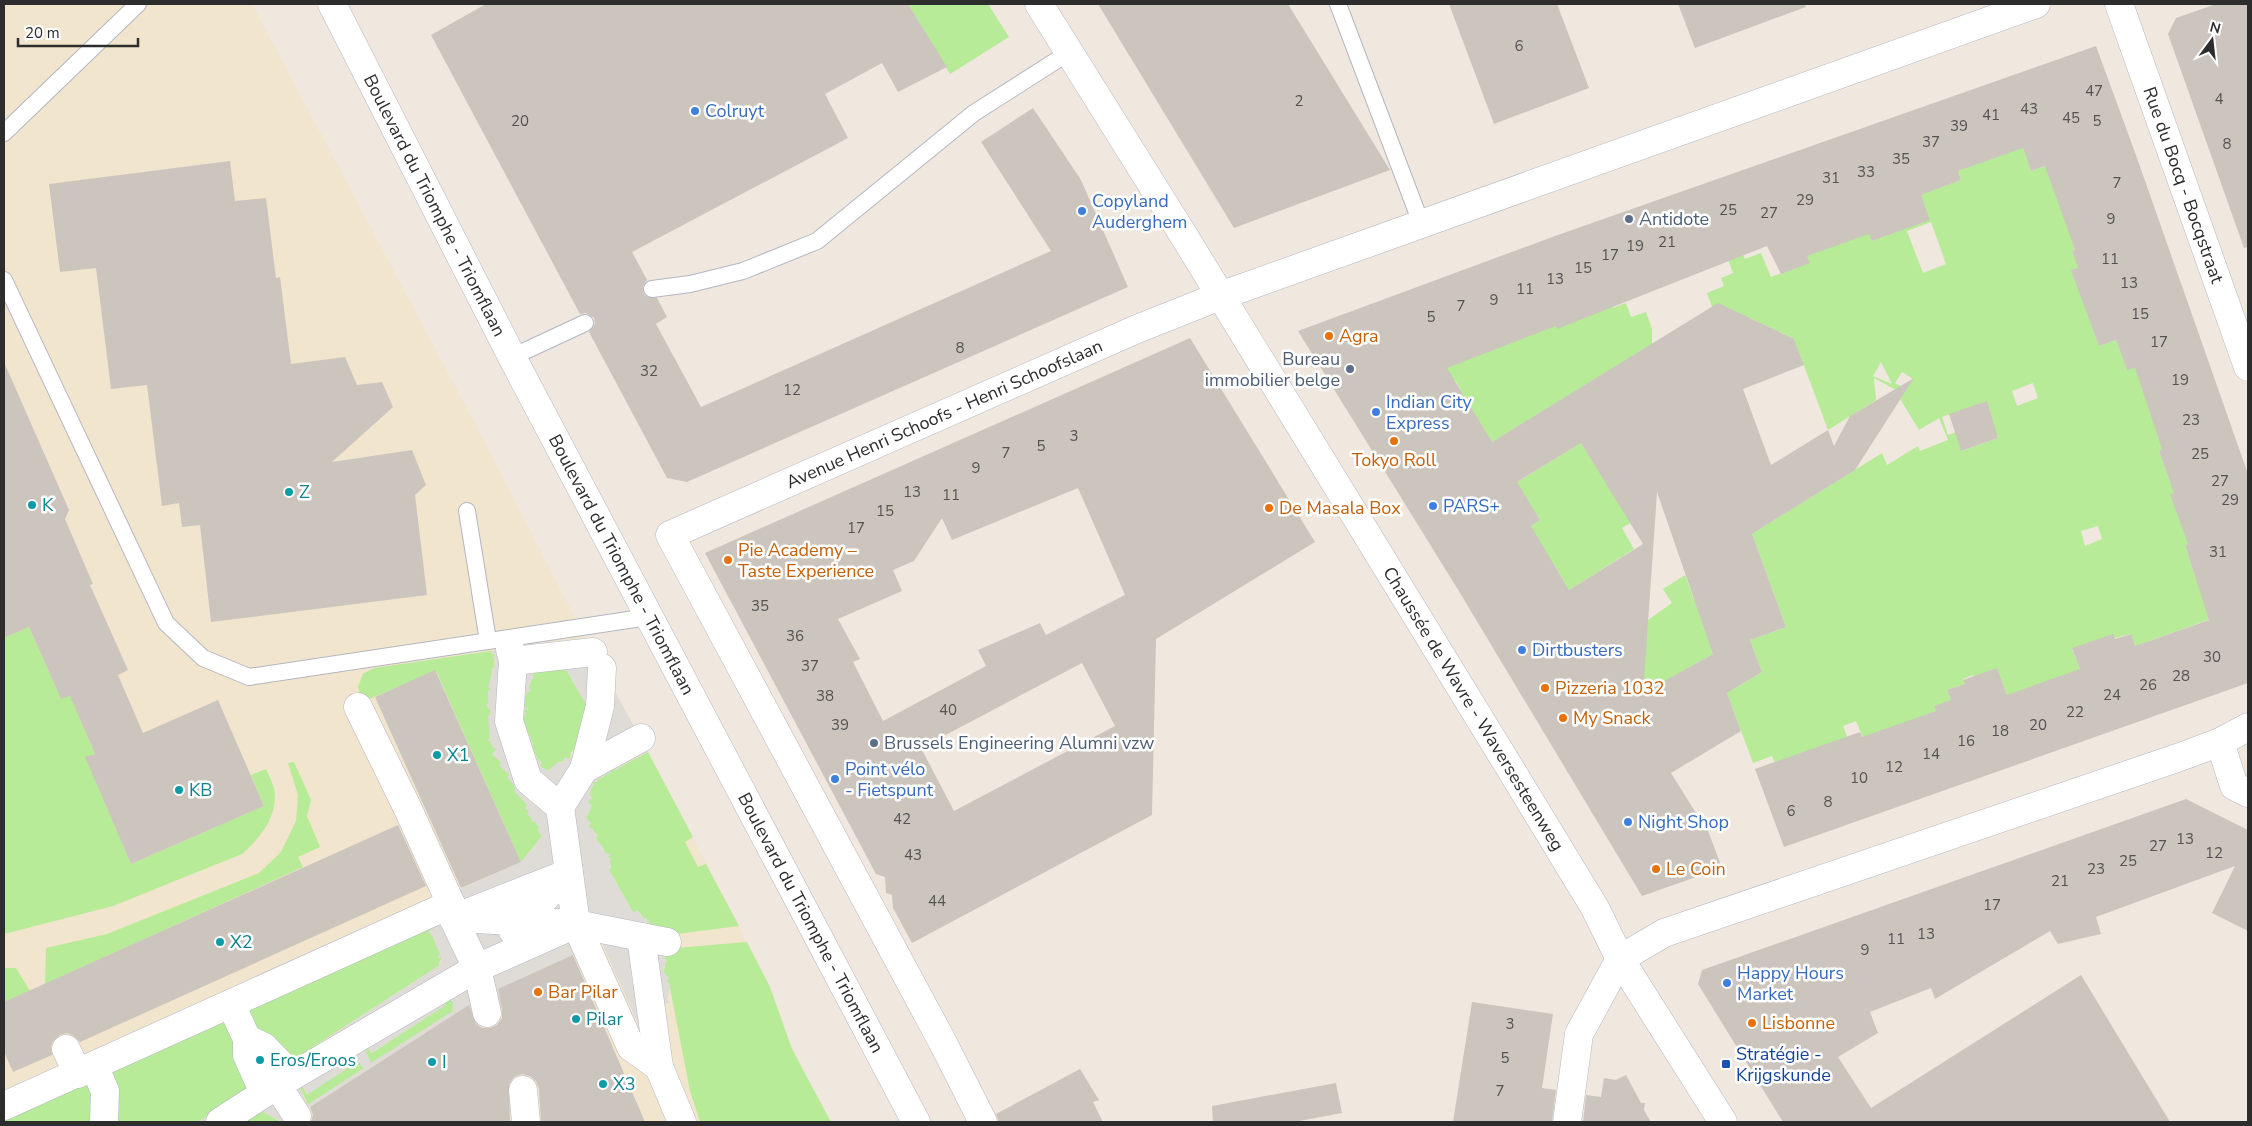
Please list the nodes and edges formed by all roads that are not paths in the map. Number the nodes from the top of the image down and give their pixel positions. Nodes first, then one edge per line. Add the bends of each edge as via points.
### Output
1 (138, 4) edge
2 (332, 4) edge
3 (1038, 4) edge
4 (1338, 4) edge
5 (2036, 4) edge
6 (2119, 4) edge
7 (1068, 53) junction
8 (4, 133) edge
9 (1421, 223) junction
10 (4, 280) edge
11 (652, 289) dead end
12 (1220, 296) junction
13 (585, 323) dead end
14 (512, 357) junction
15 (2248, 367) edge
16 (467, 511) dead end
17 (648, 617) junction
18 (504, 650) junction
19 (358, 707) dead end
20 (2248, 727) edge
21 (641, 738) dead end
22 (2220, 742) junction
23 (584, 769) junction
24 (2248, 793) edge
25 (560, 807) junction
26 (569, 873) junction
27 (452, 911) junction
28 (522, 922) junction
29 (576, 924) junction
30 (1620, 959) junction
31 (477, 968) junction
32 (231, 1004) junction
33 (487, 1013) dead end
34 (66, 1049) dead end
35 (659, 1067) junction
36 (86, 1070) junction
37 (278, 1085) junction
38 (523, 1090) dead end
39 (4, 1106) edge
40 (296, 1116) dead end
41 (104, 1122) edge
42 (220, 1122) edge
43 (526, 1122) edge
44 (682, 1122) edge
45 (916, 1122) edge
46 (982, 1122) edge
47 (1567, 1122) edge
48 (1723, 1122) edge

1 - 8 lane
2 - 14 street, Boulevard du Triomphe - Triomflaan
3 - 7 street, Chaussée de Wavre - Waversesteenweg
4 - 9 lane
5 - 9 street, Avenue Henri Schoofs - Henri Schoofslaan
6 - 15 street, Rue du Bocq - Bocqstraat
7 - 11 lane via 974,112 817,241 743,271
7 - 12 street, Chaussée de Wavre - Waversesteenweg
9 - 12 street, Avenue Henri Schoofs - Henri Schoofslaan
10 - 18 lane via 166,623 203,658 249,677
12 - 30 street, Chaussée de Wavre - Waversesteenweg via 1581,885
12 - 46 street, Avenue Henri Schoofs - Henri Schoofslaan via 1137,329 670,535 942,1041
13 - 14 lane
14 - 17 street, Boulevard du Triomphe - Triomflaan
16 - 18 lane
17 - 18 lane
17 - 45 street, Boulevard du Triomphe - Triomflaan
18 - 23 street via 598,660 600,706
18 - 25 street via 509,721 528,780
19 - 27 street via 413,818
20 - 22 street
21 - 23 street
22 - 24 street via 2234,786
22 - 30 street via 1664,933
23 - 25 street
25 - 26 street
26 - 27 street
26 - 28 street
26 - 29 street
27 - 28 street
27 - 31 street
27 - 32 street
28 - 29 street
28 - 31 street
29 - 31 street
29 - 35 street via 631,1047
29 - 35 street via 654,939
30 - 47 street via 1579,1034
30 - 48 street, Chaussée de Wavre - Waversesteenweg
31 - 33 street
31 - 37 street
32 - 36 street
32 - 37 street via 247,1039 264,1047
34 - 36 street
35 - 44 street
36 - 39 street
36 - 41 street via 105,1091
37 - 40 street
37 - 42 street
38 - 43 street

